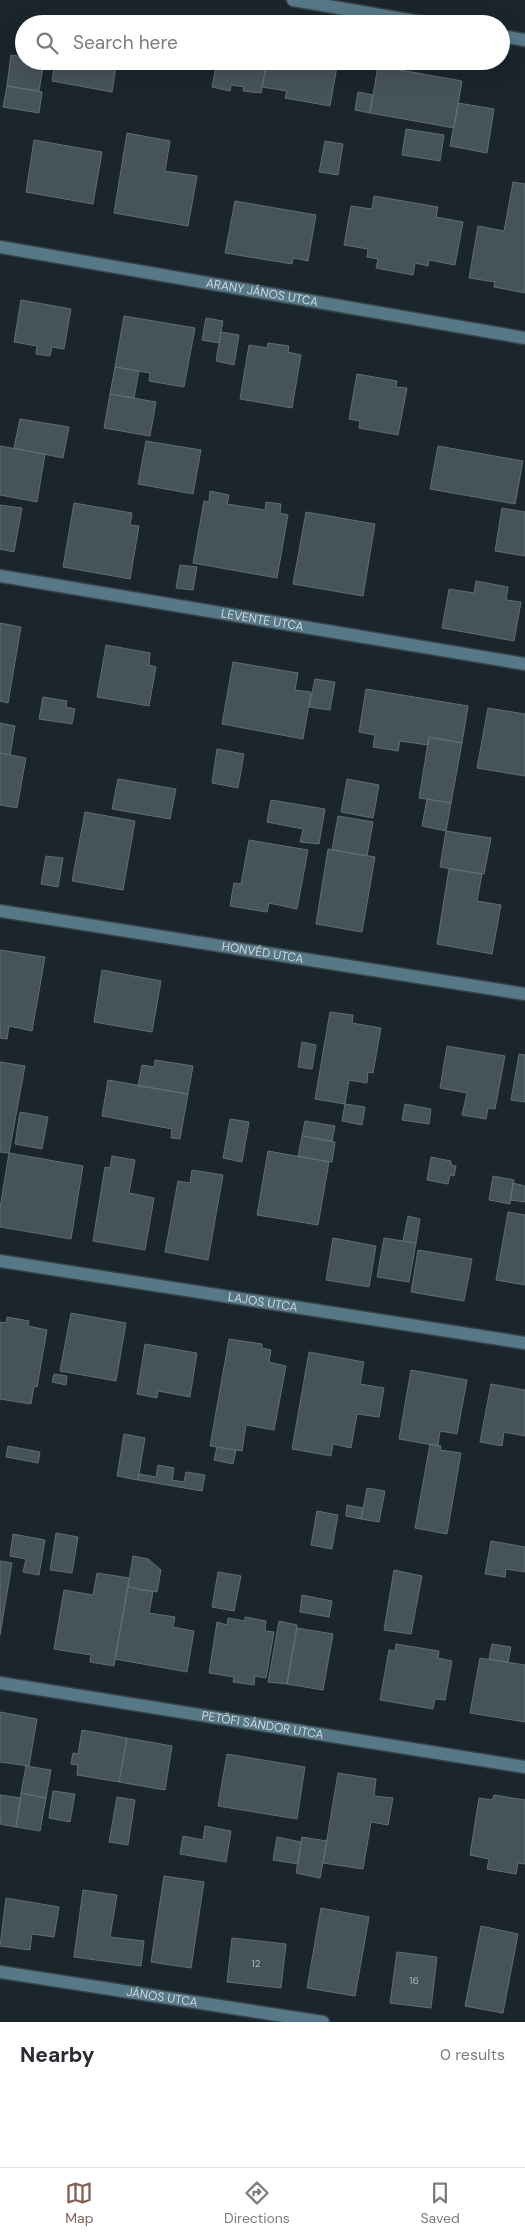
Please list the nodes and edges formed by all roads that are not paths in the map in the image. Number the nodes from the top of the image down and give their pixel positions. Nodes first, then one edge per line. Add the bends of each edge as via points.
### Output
1 (293, 0) edge
2 (380, 15) edge
3 (510, 38) edge
4 (525, 40) edge
5 (0, 247) edge
6 (525, 338) edge
7 (0, 576) edge
8 (525, 664) edge
9 (0, 912) edge
10 (525, 994) edge
11 (0, 1261) edge
12 (525, 1343) edge
13 (0, 1683) edge
14 (525, 1767) edge
15 (0, 1972) edge
16 (323, 2022) edge

1 - 2 street
3 - 4 street
5 - 6 street, ARANY JÁNOS UTCA
7 - 8 street, LEVENTE UTCA
9 - 10 street, HONVÉD UTCA
11 - 12 street, LAJOS UTCA
13 - 14 street, PETŐFI SÁNDOR UTCA
15 - 16 street, JÁNOS UTCA

